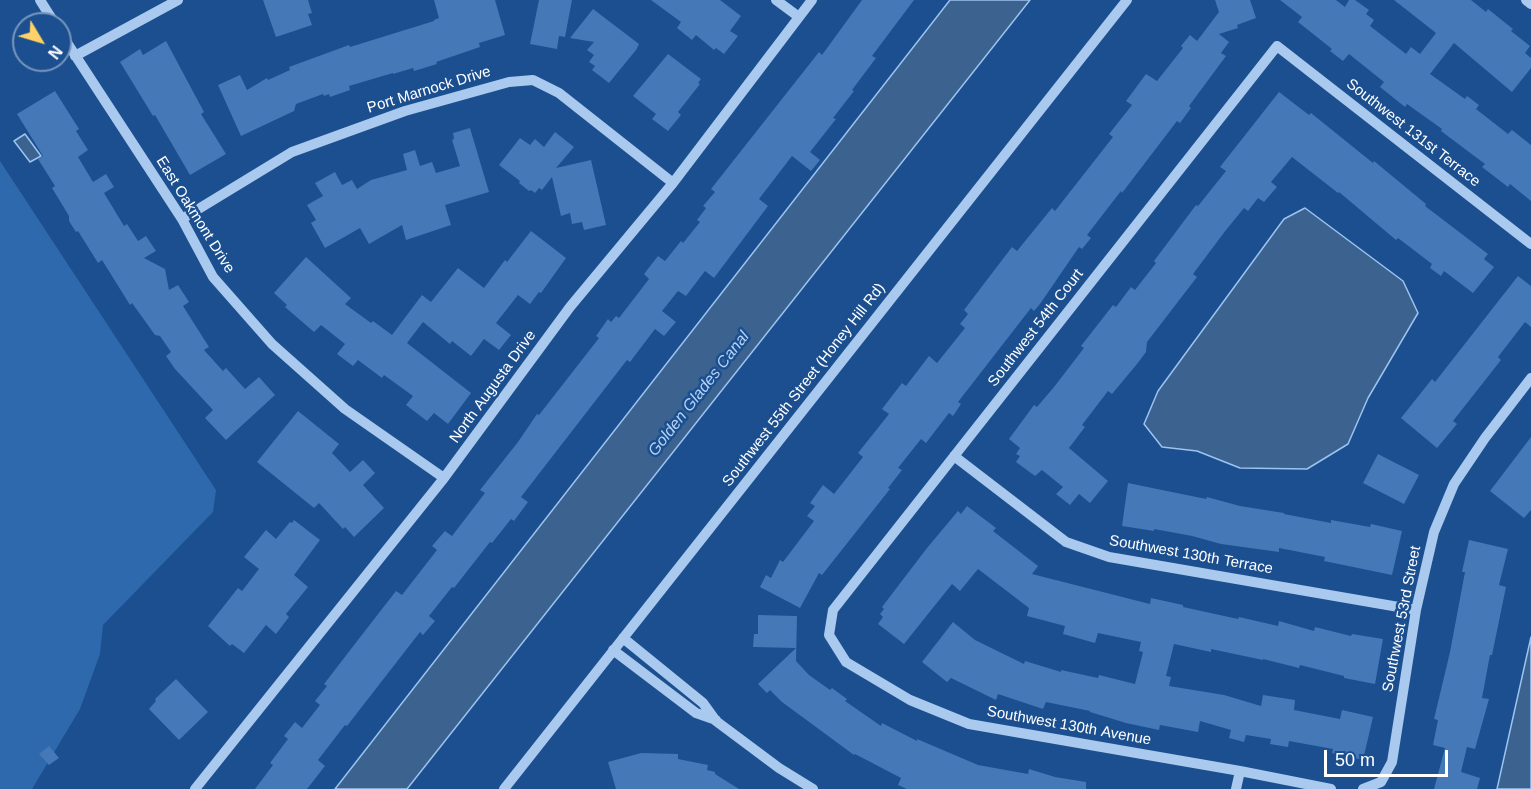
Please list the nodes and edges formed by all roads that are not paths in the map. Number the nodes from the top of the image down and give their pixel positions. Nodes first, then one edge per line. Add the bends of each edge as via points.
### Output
1 (178, 0) edge
2 (776, 0) edge
3 (812, 0) edge
4 (1127, 0) edge
5 (1526, 0) edge
6 (1531, 4) edge
7 (800, 17) junction
8 (1277, 46) joint
9 (72, 51) edge
10 (75, 56) junction
11 (673, 183) junction
12 (182, 219) junction
13 (1531, 244) edge
14 (1531, 378) edge
15 (954, 456) junction
16 (444, 478) junction
17 (1416, 610) junction
18 (829, 635) joint
19 (623, 638) junction
20 (613, 650) junction
21 (717, 721) junction
22 (1240, 771) junction
23 (195, 789) edge
24 (504, 789) edge
25 (813, 789) edge
26 (1236, 789) edge
27 (1331, 789) edge
28 (1363, 789) edge

1 - 10 street
2 - 7 street
3 - 7 street, North Augusta Drive
4 - 19 street, Southwest 55th Street (Honey Hill Rd)
5 - 6 street
7 - 11 street, North Augusta Drive
8 - 13 street, Southwest 131st Terrace
8 - 15 street, Southwest 54th Court
9 - 10 street, East Oakmont Drive
10 - 12 street, East Oakmont Drive
11 - 12 street, Port Marnock Drive via 559,93 533,80 509,82 405,111 292,153
11 - 16 street, North Augusta Drive via 570,307
12 - 16 street, East Oakmont Drive via 213,277 272,344 345,409
14 - 17 street, Southwest 53rd Street via 1454,484 1434,532
15 - 17 street, Southwest 130th Terrace via 1066,542 1109,557
15 - 18 street, Southwest 54th Court via 833,610
16 - 23 street, North Augusta Drive
17 - 28 street, Southwest 53rd Street via 1392,762 1380,782
18 - 22 street, Southwest 130th Avenue via 846,662 910,700 969,724
19 - 20 street, Southwest 55th Street (Honey Hill Rd)
19 - 21 street via 704,703
20 - 21 street via 696,713
20 - 24 street, Southwest 55th Street (Honey Hill Rd)
21 - 25 street
22 - 26 street
22 - 27 street, Southwest 130th Avenue

